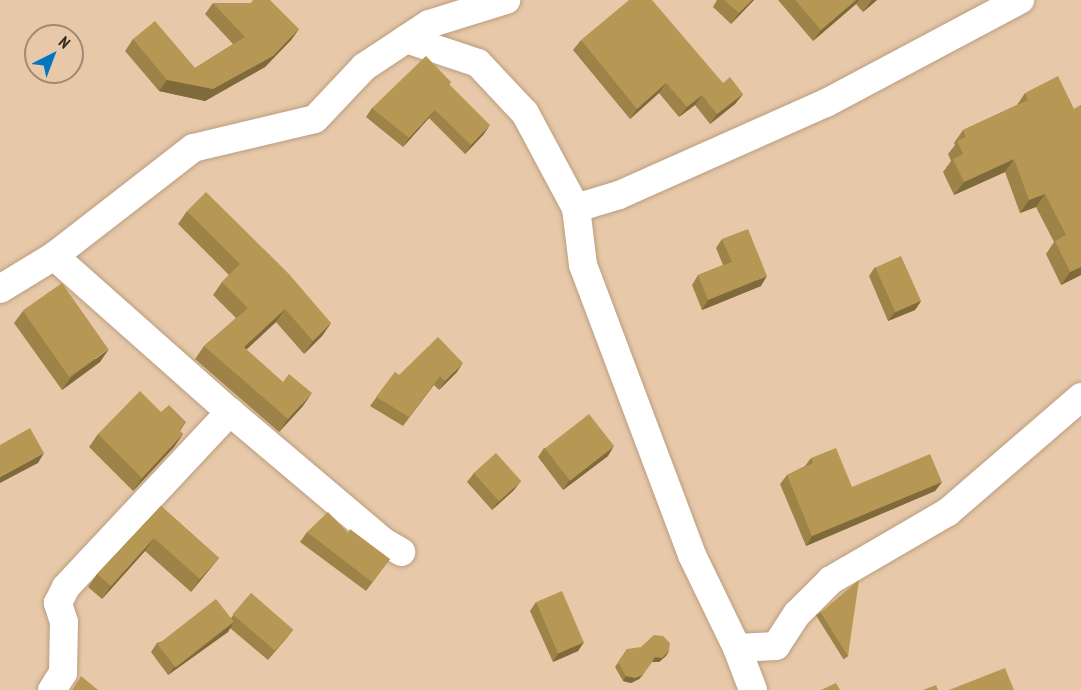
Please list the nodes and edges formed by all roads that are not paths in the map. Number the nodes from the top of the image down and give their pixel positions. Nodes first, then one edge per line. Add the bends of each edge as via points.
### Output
1 (506, 0) edge
2 (1020, 0) edge
3 (423, 21) edge
4 (576, 208) junction
5 (54, 256) junction
6 (0, 289) edge
7 (1081, 397) edge
8 (230, 412) junction
9 (401, 552) dead end
10 (737, 648) junction
11 (52, 690) edge
12 (753, 690) edge

1 - 3 street
2 - 4 street via 826,103 619,195
3 - 4 street via 478,63 525,113
3 - 5 street via 364,67 315,119 193,148
4 - 10 street via 583,266 692,555
5 - 6 street
5 - 8 street
7 - 10 street via 948,512 831,580 797,615 776,646
8 - 9 street via 384,542
8 - 11 street via 66,587 58,603 64,622 63,673
10 - 12 street

